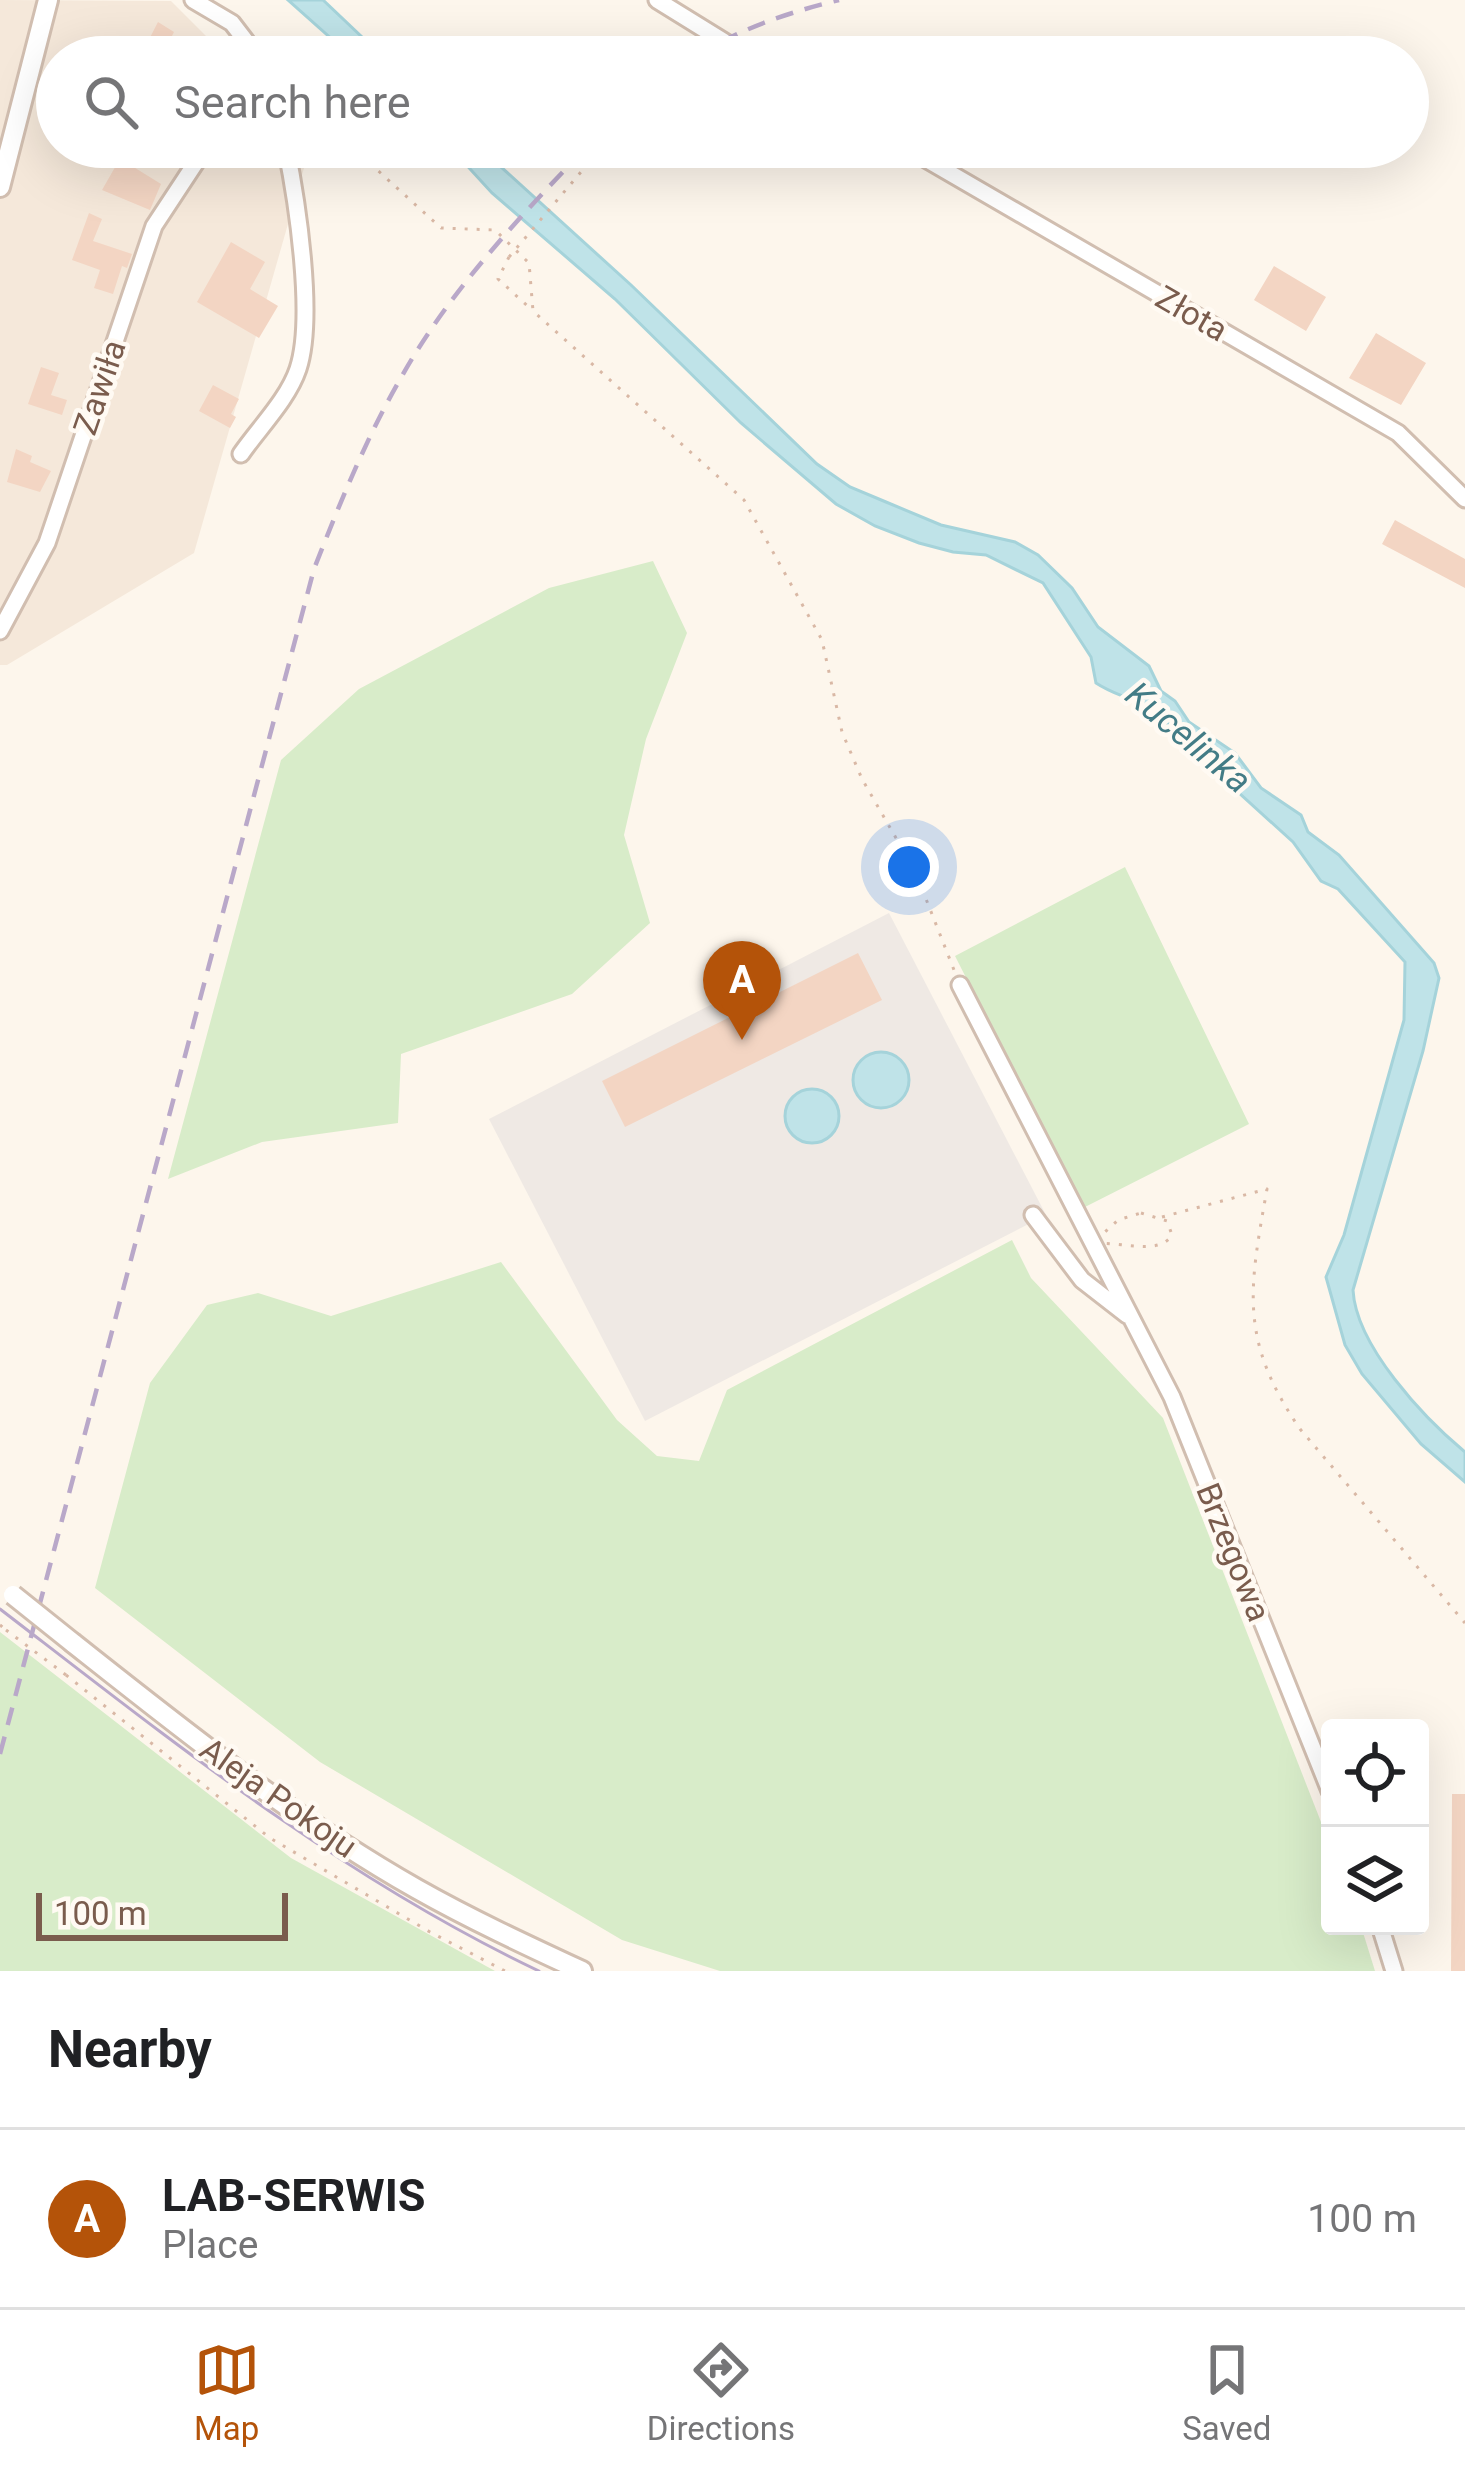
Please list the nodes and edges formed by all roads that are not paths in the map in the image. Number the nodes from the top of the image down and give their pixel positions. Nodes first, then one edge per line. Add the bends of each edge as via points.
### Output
1 (47, 0) edge
2 (193, 0) edge
3 (657, 0) edge
4 (38, 36) edge
5 (242, 36) edge
6 (715, 36) edge
7 (36, 44) edge
8 (192, 168) edge
9 (290, 168) edge
10 (941, 168) edge
11 (0, 187) edge
12 (241, 454) dead end
13 (1465, 499) edge
14 (0, 631) edge
15 (960, 985) road end
16 (1033, 1215) dead end
17 (1129, 1316) junction
18 (7, 1590) edge
19 (1321, 1770) edge
20 (1383, 1935) edge
21 (582, 1971) edge
22 (1394, 1971) edge

1 - 4 street
2 - 5 street
3 - 6 street
7 - 11 street
8 - 14 street, Zawiła via 154,226 47,543
9 - 12 street via 305,342 297,374
10 - 13 street, Złota via 1398,433
15 - 17 street, Brzegowa
16 - 17 street, Brzegowa via 1082,1280
17 - 19 street, Brzegowa via 1172,1397
18 - 21 street, Aleja Pokoju, bridge via 338,1841
20 - 22 street

